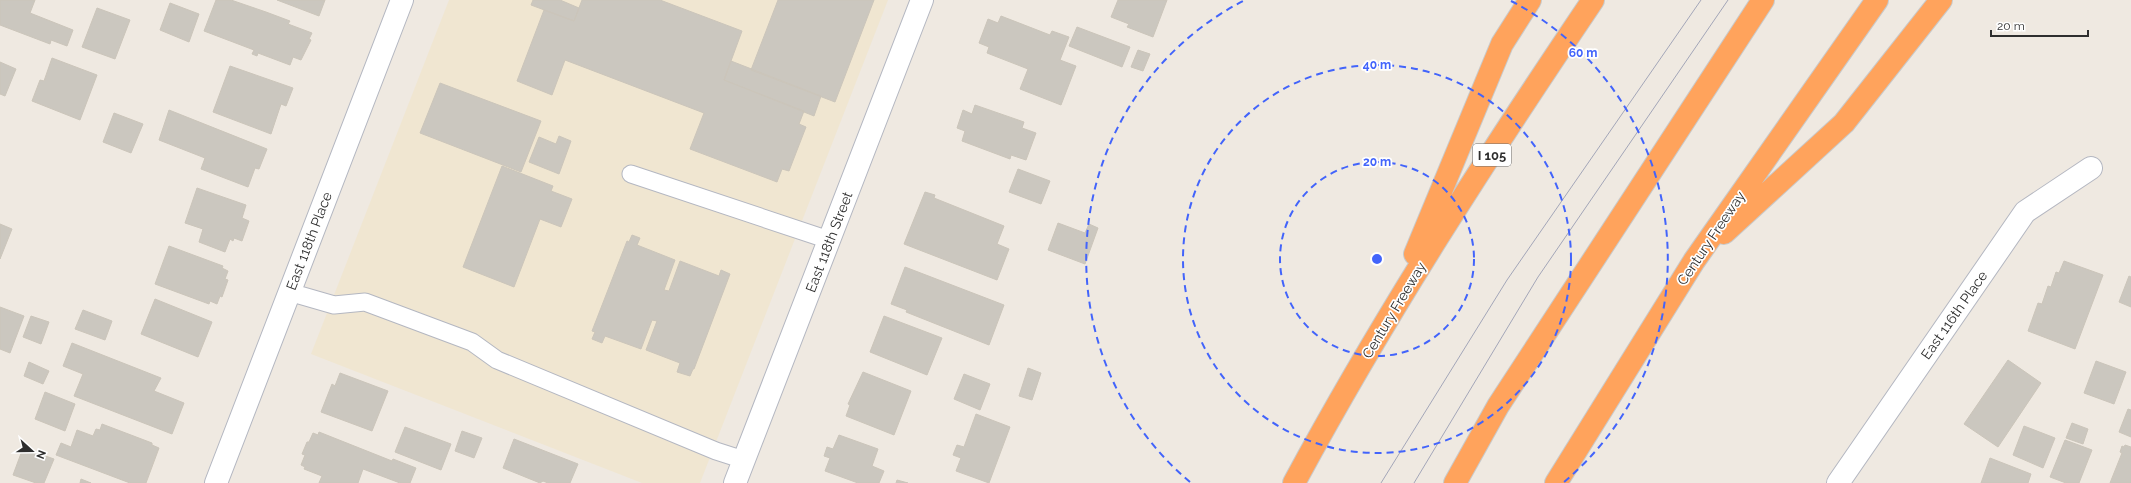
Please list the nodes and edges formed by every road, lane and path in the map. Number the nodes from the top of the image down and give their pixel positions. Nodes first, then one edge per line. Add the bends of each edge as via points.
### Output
1 (402, 0) edge
2 (922, 0) edge
3 (1530, 0) edge
4 (1593, 0) edge
5 (1763, 0) edge
6 (1876, 0) edge
7 (1941, 0) edge
8 (2091, 168) dead end
9 (631, 174) dead end
10 (829, 240) junction
11 (1694, 261) junction
12 (290, 292) junction
13 (1392, 311) junction
14 (744, 460) junction
15 (216, 483) edge
16 (735, 483) edge
17 (1294, 483) edge
18 (1454, 483) edge
19 (1556, 483) edge
20 (1838, 483) edge

1 - 12 street, East 118th Place
2 - 10 street, East 118th Street
3 - 13 highway via 1502,44
4 - 13 highway, Century Freeway / I 105
5 - 18 highway via 1498,406
6 - 11 highway, Century Freeway
7 - 11 highway via 1844,123
8 - 20 street, East 116th Place via 2025,212
9 - 10 lane
10 - 14 street, East 118th Street
11 - 19 highway, Century Freeway
12 - 14 lane via 334,305 365,302 472,342 497,360 716,451
12 - 15 street, East 118th Place
13 - 17 highway, Century Freeway / I 105
14 - 16 street, East 118th Street

